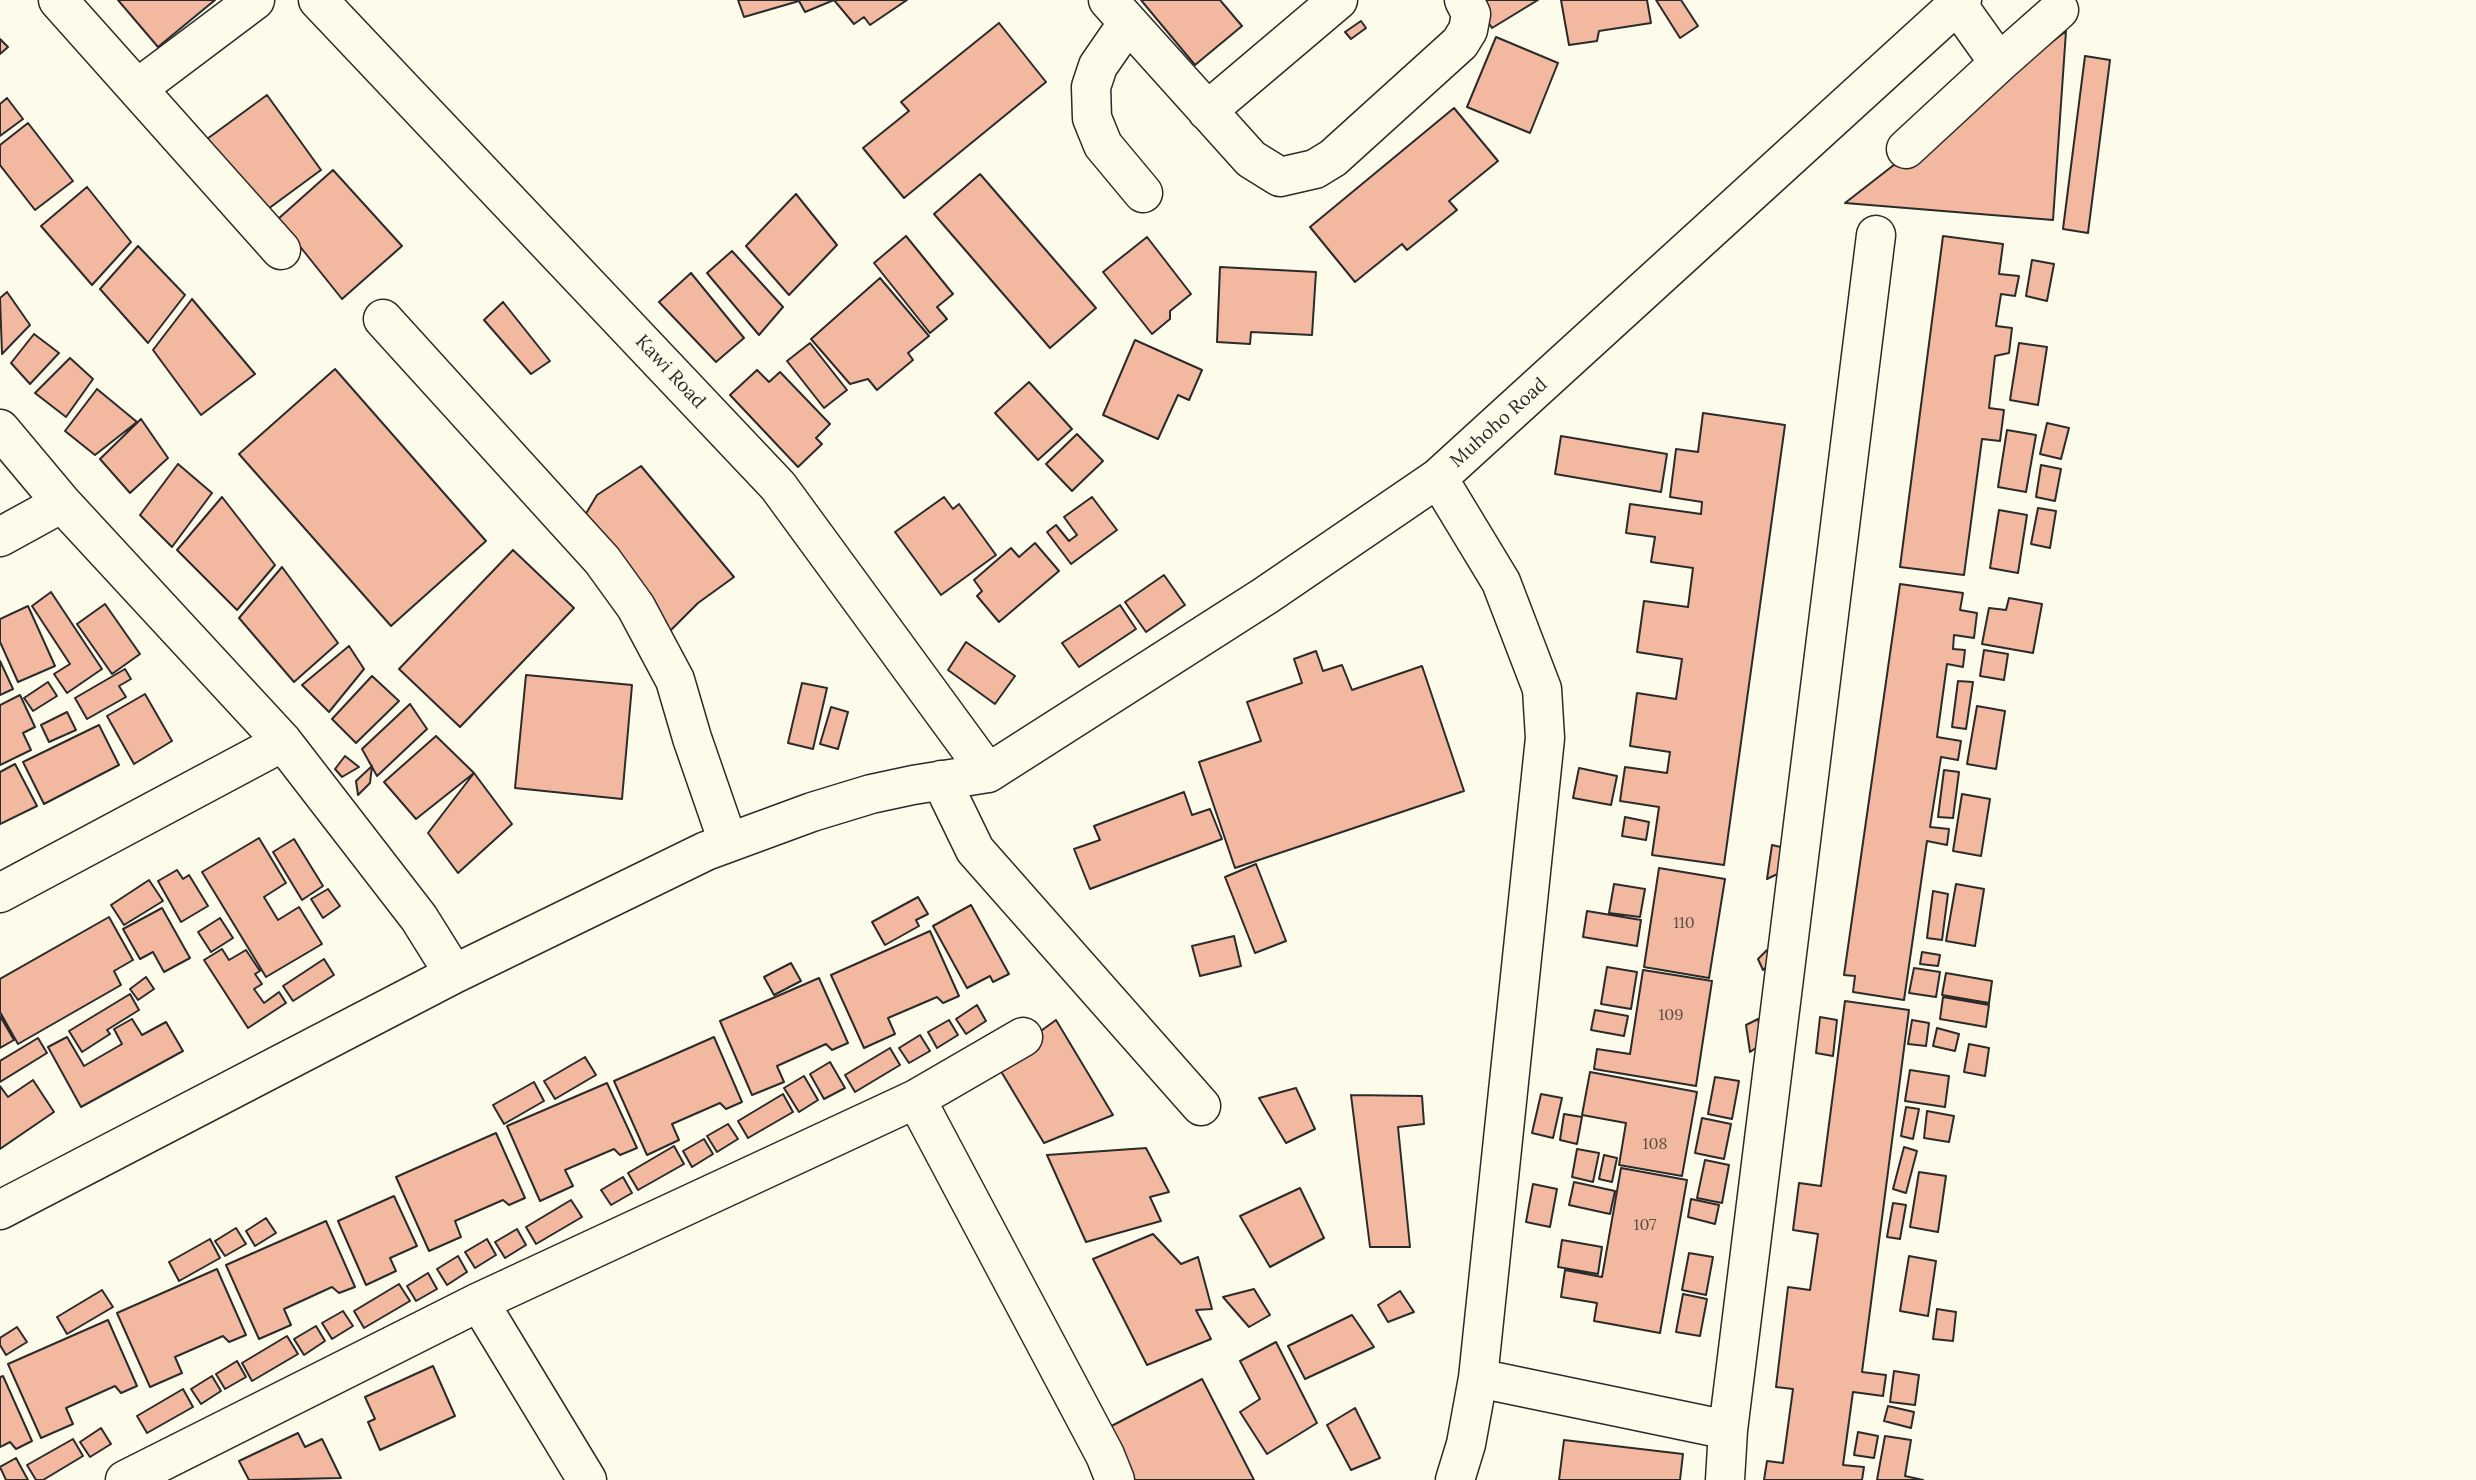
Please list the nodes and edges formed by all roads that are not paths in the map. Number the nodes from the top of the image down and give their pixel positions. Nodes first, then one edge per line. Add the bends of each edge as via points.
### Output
1 (58, 0) edge
2 (255, 0) edge
3 (318, 0) edge
4 (1464, 0) edge
5 (1960, 2) edge
6 (1324, 4) edge
7 (2059, 10) dead end
8 (1118, 12) edge
9 (1999, 63) junction
10 (138, 88) junction
11 (1207, 111) junction
12 (1906, 149) dead end
13 (1143, 193) dead end
14 (1876, 235) dead end
15 (281, 250) dead end
16 (383, 319) dead end
17 (0, 429) edge
18 (1438, 478) junction
19 (62, 503) junction
20 (0, 537) edge
21 (283, 742) junction
22 (988, 773) junction
23 (941, 780) junction
24 (728, 842) junction
25 (0, 893) edge
26 (454, 974) junction
27 (1023, 1038) dead end
28 (916, 1099) junction
29 (1201, 1106) dead end
30 (0, 1210) edge
31 (479, 1302) junction
32 (1478, 1378) junction
33 (1728, 1430) junction
34 (179, 1469) edge
35 (125, 1480) edge
36 (587, 1480) edge
37 (1115, 1480) edge
38 (1455, 1480) edge
39 (1725, 1480) edge

1 - 10 street
2 - 10 street
3 - 22 street, Kawi Road via 778,486
4 - 11 street via 1471,14 1460,43 1352,143 1315,169 1280,177 1251,159
5 - 9 street
5 - 18 street, Muhoho Road
6 - 11 street
7 - 9 street
8 - 11 street
8 - 13 street via 1091,87 1092,117 1103,145
9 - 12 street
10 - 15 street
14 - 33 street
16 - 24 street via 602,560 636,607 675,680
17 - 19 street
18 - 22 street, Muhoho Road via 1265,596
18 - 32 street via 1501,582 1542,689 1545,737
19 - 20 street
19 - 21 street
21 - 25 street
21 - 26 street via 419,918
22 - 23 street
23 - 24 street via 859,798
23 - 29 street via 975,850
24 - 26 street
26 - 30 street
27 - 28 street
28 - 31 street
28 - 37 street
31 - 34 street
31 - 36 street
32 - 33 street
32 - 38 street
33 - 39 street
34 - 35 street

